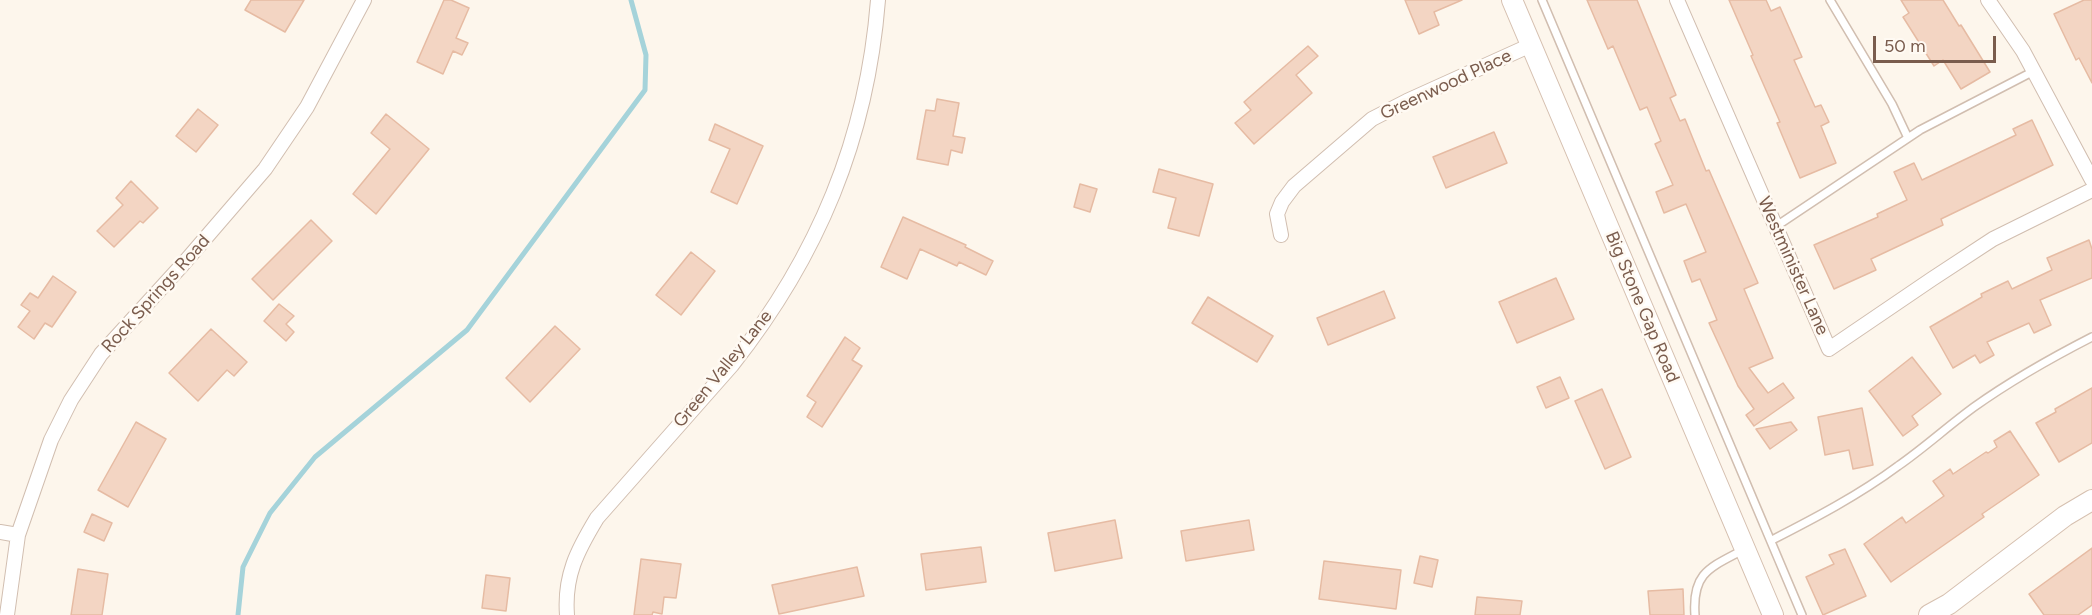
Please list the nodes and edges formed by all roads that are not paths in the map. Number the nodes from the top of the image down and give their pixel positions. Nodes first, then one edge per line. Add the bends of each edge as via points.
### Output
1 (364, 0) edge
2 (878, 0) edge
3 (1512, 0) edge
4 (1542, 0) edge
5 (1677, 0) edge
6 (1830, 0) edge
7 (1988, 0) edge
8 (1531, 45) junction
9 (2034, 71) junction
10 (1908, 138) junction
11 (2092, 180) edge
12 (2092, 190) edge
13 (1775, 226) junction
14 (1281, 235) dead end
15 (2092, 337) edge
16 (2092, 500) edge
17 (0, 532) edge
18 (18, 536) junction
19 (1772, 540) junction
20 (1745, 549) junction
21 (7, 615) edge
22 (567, 615) edge
23 (1695, 615) edge
24 (1773, 615) edge
25 (1802, 615) edge
26 (1929, 615) edge

1 - 18 street, Rock Springs Road via 307,107 265,169 84,378 51,440
2 - 22 street, Green Valley Lane via 868,81 854,136 821,224 793,278 752,339 597,518 569,574
3 - 8 street, Big Stone Gap Road
4 - 19 lane
5 - 13 street, Westminister Lane
6 - 10 lane
7 - 9 street
8 - 14 street, Greenwood Place via 1372,119 1294,186 1277,214
8 - 20 street, Big Stone Gap Road
9 - 10 lane
9 - 11 street
10 - 13 lane
12 - 13 street, Westminister Lane via 1993,239 1829,349
15 - 19 lane via 2022,374 1858,493
16 - 26 street
17 - 18 street
18 - 21 street, Rock Springs Road
19 - 25 lane
20 - 23 lane via 1714,565 1699,582 1694,596
20 - 24 street, Big Stone Gap Road

